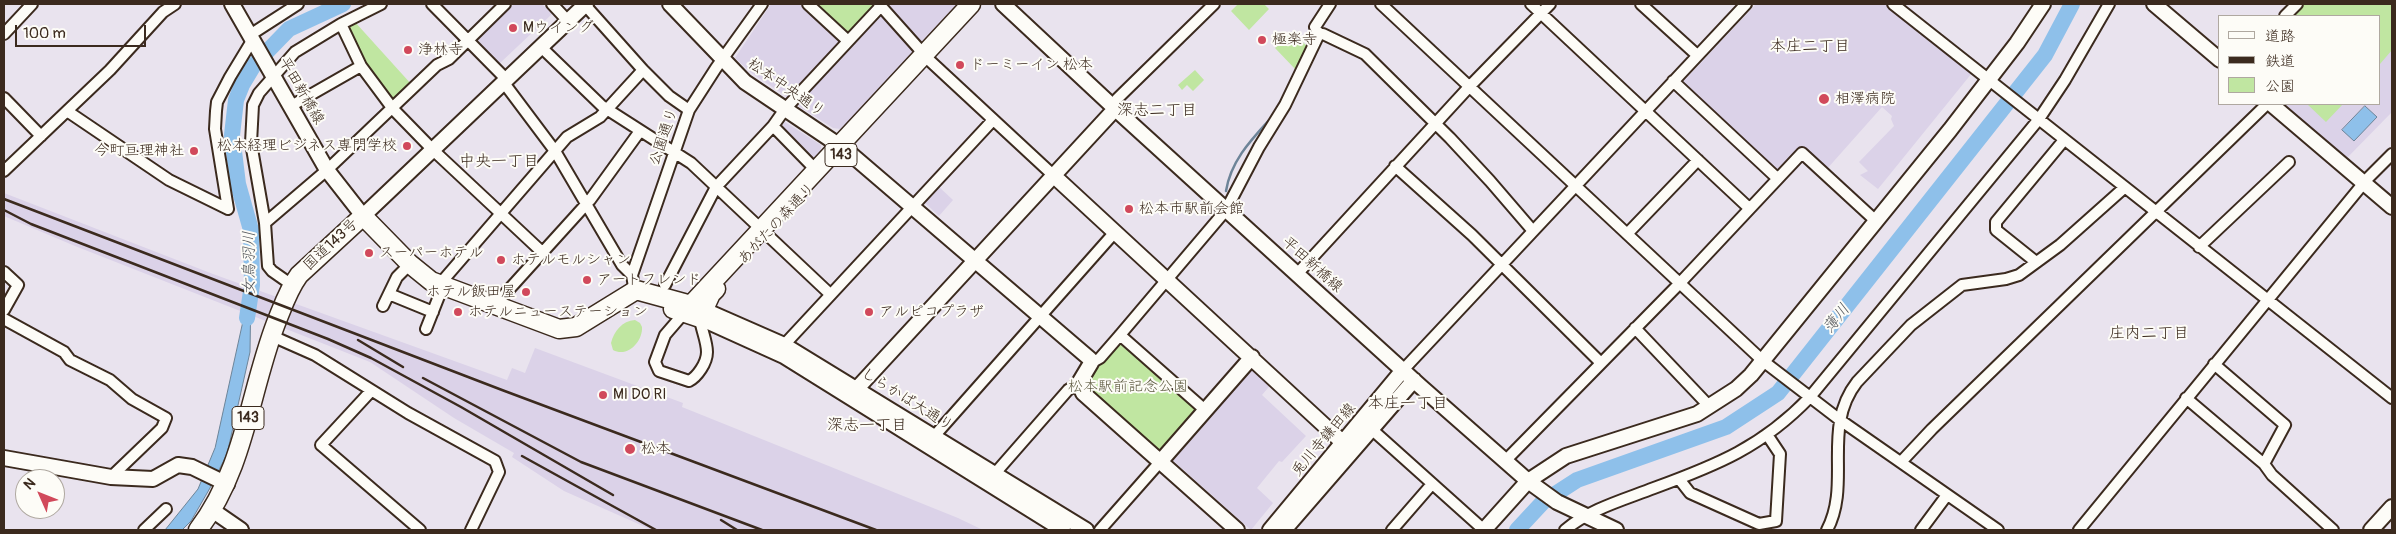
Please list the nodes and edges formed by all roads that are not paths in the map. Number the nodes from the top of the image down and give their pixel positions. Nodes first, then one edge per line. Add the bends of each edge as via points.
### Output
1 (32, 4) edge
2 (175, 4) edge
3 (232, 4) edge
4 (298, 4) edge
5 (382, 4) edge
6 (432, 4) edge
7 (505, 4) edge
8 (552, 4) edge
9 (586, 4) edge
10 (670, 4) edge
11 (762, 4) edge
12 (808, 4) edge
13 (971, 4) edge
14 (983, 4) edge
15 (1003, 4) edge
16 (1214, 4) edge
17 (1330, 4) edge
18 (1381, 4) edge
19 (1531, 4) edge
20 (1550, 4) edge
21 (1641, 4) edge
22 (1746, 4) edge
23 (1893, 4) edge
24 (2043, 4) edge
25 (2109, 4) edge
26 (2154, 4) edge
27 (2297, 4) edge
28 (880, 5) edge
29 (1541, 13) junction
30 (2286, 15) edge
31 (568, 21) junction
32 (341, 24) junction
33 (1318, 32) junction
34 (4, 34) edge
35 (252, 39) junction
36 (467, 40) junction
37 (848, 41) junction
38 (542, 47) junction
39 (1697, 56) junction
40 (927, 57) junction
41 (2218, 58) edge
42 (722, 60) junction
43 (361, 66) junction
44 (643, 70) junction
45 (272, 72) junction
46 (505, 81) junction
47 (1673, 81) junction
48 (1991, 82) junction
49 (1469, 86) junction
50 (4, 98) edge
51 (2266, 105) edge
52 (2272, 105) edge
53 (291, 106) junction
54 (393, 109) junction
55 (607, 109) junction
56 (785, 109) junction
57 (1115, 109) junction
58 (689, 110) junction
59 (67, 111) junction
60 (1646, 111) junction
61 (2036, 118) junction
62 (993, 120) junction
63 (1436, 123) junction
64 (774, 126) junction
65 (640, 130) junction
66 (40, 136) junction
67 (2064, 140) junction
68 (843, 148) junction
69 (432, 150) junction
70 (555, 151) junction
71 (675, 152) junction
72 (2392, 154) edge
73 (1698, 160) junction
74 (2289, 162) dead end
75 (1395, 166) junction
76 (327, 170) junction
77 (816, 170) junction
78 (4, 172) edge
79 (1053, 175) junction
80 (1777, 178) junction
81 (2365, 183) junction
82 (716, 187) junction
83 (1575, 187) junction
84 (2124, 188) junction
85 (586, 204) junction
86 (912, 206) junction
87 (2392, 207) edge
88 (1749, 208) junction
89 (1226, 210) junction
90 (2154, 212) junction
91 (500, 214) junction
92 (363, 216) junction
93 (1877, 222) junction
94 (265, 223) junction
95 (764, 232) junction
96 (1114, 232) junction
97 (1533, 232) junction
98 (1626, 234) junction
99 (2199, 247) junction
100 (542, 252) junction
101 (975, 261) junction
102 (2036, 262) junction
103 (410, 264) junction
104 (1502, 264) junction
105 (4, 272) edge
106 (1298, 274) junction
107 (1167, 280) junction
108 (1679, 284) junction
109 (292, 285) junction
110 (665, 285) dead end
111 (441, 286) junction
112 (632, 289) junction
113 (389, 294) junction
114 (830, 294) junction
115 (2269, 300) junction
116 (383, 306) dead end
117 (494, 306) junction
118 (4, 310) edge
119 (695, 311) junction
120 (433, 312) junction
121 (1040, 316) junction
122 (4, 319) edge
123 (1635, 328) junction
124 (426, 329) dead end
125 (1120, 335) junction
126 (272, 336) junction
127 (784, 345) junction
128 (1252, 357) junction
129 (1091, 363) junction
130 (1601, 363) junction
131 (1767, 364) junction
132 (2214, 364) junction
133 (1403, 370) junction
134 (1414, 380) junction
135 (1079, 383) junction
136 (371, 391) junction
137 (853, 392) junction
138 (1807, 396) junction
139 (2186, 398) junction
140 (2392, 398) edge
141 (1710, 407) junction
142 (1205, 410) junction
143 (1840, 420) junction
144 (1366, 425) junction
145 (1768, 436) junction
146 (930, 440) junction
147 (1348, 446) junction
148 (4, 458) edge
149 (1505, 461) junction
150 (1160, 462) junction
151 (1901, 462) junction
152 (2264, 464) junction
153 (1316, 474) junction
154 (111, 476) junction
155 (991, 478) junction
156 (1330, 478) junction
157 (1679, 479) junction
158 (223, 482) junction
159 (1531, 483) junction
160 (1432, 484) junction
161 (1947, 495) junction
162 (2392, 507) edge
163 (166, 509) dead end
164 (212, 510) junction
165 (1582, 514) junction
166 (144, 530) edge
167 (198, 530) edge
168 (241, 530) edge
169 (420, 530) edge
170 (471, 530) edge
171 (1063, 530) edge
172 (1086, 530) edge
173 (1100, 530) edge
174 (1237, 530) edge
175 (1260, 530) edge
176 (1270, 530) edge
177 (1284, 530) edge
178 (1294, 530) edge
179 (1392, 530) edge
180 (1484, 530) edge
181 (1565, 530) edge
182 (1616, 530) edge
183 (1827, 530) edge
184 (1921, 530) edge
185 (1998, 530) edge
186 (2079, 530) edge
187 (2333, 530) edge
188 (2371, 530) edge

1 - 34 street
2 - 59 street via 163,12
3 - 35 street, 平田新橋線
4 - 35 street
5 - 32 street
6 - 36 street
7 - 36 street
8 - 31 street
9 - 31 street
9 - 44 street
10 - 42 street, 松本中央通り
11 - 42 street, 公園通り
12 - 37 street
13 - 40 highway, あがたの森通り / 143
14 - 40 highway, あがたの森通り / 143
15 - 57 street, 平田新橋線
16 - 57 street via 1117,99
17 - 33 street
18 - 49 street
19 - 29 street
20 - 29 street
21 - 39 street
22 - 39 street
23 - 48 street
24 - 48 street
25 - 61 street via 2065,80
26 - 41 street
27 - 30 street
28 - 37 street
28 - 40 street
29 - 49 street
29 - 60 street
31 - 38 street
32 - 43 street
32 - 45 street via 295,52
33 - 63 street via 1365,54
33 - 89 street via 1285,106
35 - 45 street, 平田新橋線
35 - 59 street via 230,77 216,112 215,129 228,209 169,180
36 - 46 street
36 - 54 street
37 - 56 street
38 - 46 street
38 - 55 street
39 - 47 street
40 - 62 street
40 - 68 highway, あがたの森通り / 143
42 - 56 street, 松本中央通り via 745,82
42 - 58 street, 公園通り
43 - 53 street
43 - 54 street
44 - 55 street
44 - 58 street
45 - 53 street, 平田新橋線
45 - 94 street via 253,105 250,126
46 - 69 street
46 - 70 street
47 - 60 street
47 - 80 street
48 - 61 street
48 - 93 street
49 - 63 street
49 - 83 street
50 - 66 street
51 - 90 street
52 - 81 street
53 - 76 street, 平田新橋線
54 - 69 street
54 - 76 street
55 - 65 street
55 - 70 street via 568,137
56 - 64 street
56 - 68 street, 松本中央通り
57 - 79 street
57 - 89 street, 平田新橋線
58 - 71 street, 公園通り
59 - 66 street
60 - 73 street
60 - 83 street
61 - 67 street
61 - 138 street
62 - 79 street
62 - 86 street
63 - 75 street
63 - 97 street
64 - 77 street
64 - 82 street
65 - 71 street
65 - 85 street
66 - 78 street
67 - 84 street
67 - 102 street via 1996,222 1996,230
68 - 77 highway, あがたの森通り / 143
68 - 86 street, 松本中央通り
68 - 95 highway, あがたの森通り / 143
69 - 91 street
69 - 92 street
70 - 85 street
70 - 91 street
71 - 82 street
71 - 112 street, 公園通り
72 - 81 street
73 - 88 street
73 - 98 street
74 - 99 street
75 - 104 street
75 - 106 street
76 - 92 street, 平田新橋線
76 - 94 street
77 - 95 highway, あがたの森通り / 143
79 - 96 street
79 - 101 street
80 - 88 street
80 - 93 street via 1802,153
81 - 87 street
81 - 115 street
82 - 95 street
82 - 110 street
83 - 97 street
83 - 98 street
84 - 90 street
84 - 102 street
85 - 100 street
85 - 112 street via 622,265
86 - 101 street, 松本中央通り
86 - 114 street
88 - 108 street
89 - 106 street, 平田新橋線
89 - 107 street
90 - 99 street
90 - 151 street
91 - 100 street
91 - 111 street
92 - 103 highway, 国道143号
92 - 109 highway, 国道143号 / 143
93 - 131 street
94 - 109 street via 268,266
95 - 114 street
95 - 119 highway, あがたの森通り / 143
96 - 107 street
96 - 121 street
97 - 104 street
98 - 108 street
99 - 115 street
100 - 117 street
101 - 121 street, 松本中央通り
101 - 137 street
102 - 143 street via 2019,275 1962,286 1911,325 1853,386
103 - 111 highway, 国道143号
103 - 113 street via 401,270
104 - 130 street
104 - 133 street
105 - 118 street via 18,285
106 - 133 street, 平田新橋線
107 - 125 street
107 - 128 street
108 - 123 street
108 - 131 street
109 - 126 highway, 国道143号 / 143
111 - 117 highway, 国道143号
111 - 120 street
112 - 117 highway, 国道143号 via 576,327 566,330
112 - 119 highway
113 - 116 street
113 - 120 street
114 - 127 street
115 - 132 street
115 - 140 street
119 - 119 street via 707,353 697,377 689,381 659,371 655,362 665,335
119 - 127 street, しらかば大通り
119 - 137 street, しらかば大通り
120 - 124 street
121 - 129 street, 松本中央通り
121 - 146 street
122 - 154 street via 64,352 70,360 110,380 132,399 166,418 162,428
123 - 130 street
123 - 141 street
125 - 129 street via 1100,358
125 - 142 street
126 - 136 street via 315,356
126 - 158 highway, 国道143号 / 143 via 254,391 244,436
127 - 137 street, しらかば大通り
128 - 142 street
128 - 147 street
129 - 135 street
130 - 149 street
131 - 138 street
131 - 141 street
132 - 139 street
132 - 152 street via 2285,425
133 - 134 street, 平田新橋線
133 - 144 street, 兎川寺鎌田線
134 - 144 street, 兎川寺鎌田線
134 - 149 street, 平田新橋線
135 - 150 street via 1083,393
135 - 155 street via 1068,390
136 - 169 street via 321,445
136 - 170 street via 495,461 500,472
137 - 146 street, しらかば大通り
138 - 143 street
138 - 145 street
139 - 152 street
139 - 186 street
141 - 159 street via 1566,456
142 - 150 street
143 - 151 street
143 - 183 street via 1836,452 1838,502
144 - 147 street, 兎川寺鎌田線
144 - 160 street
145 - 157 street via 1720,462
145 - 157 street via 1780,454 1776,521 1759,524 1690,493
146 - 155 street, しらかば大通り
147 - 153 street, 兎川寺鎌田線
147 - 156 street, 兎川寺鎌田線
148 - 154 street
149 - 159 street, 平田新橋線
150 - 173 street
150 - 174 street
151 - 161 street
152 - 187 street
153 - 175 street
153 - 176 street, 兎川寺鎌田線
154 - 158 street via 153,480 178,466 198,469
155 - 171 street, しらかば大通り
155 - 172 street, しらかば大通り
156 - 177 street, 兎川寺鎌田線
156 - 178 street
157 - 165 street
158 - 164 highway, 国道143号 / 143
159 - 165 street, 平田新橋線 via 1557,502
159 - 180 street
160 - 179 street
160 - 180 street
161 - 184 street
161 - 185 street
162 - 188 street
163 - 166 street
164 - 167 highway, 国道143号 / 143
164 - 168 street
165 - 181 street
165 - 182 street, 平田新橋線

